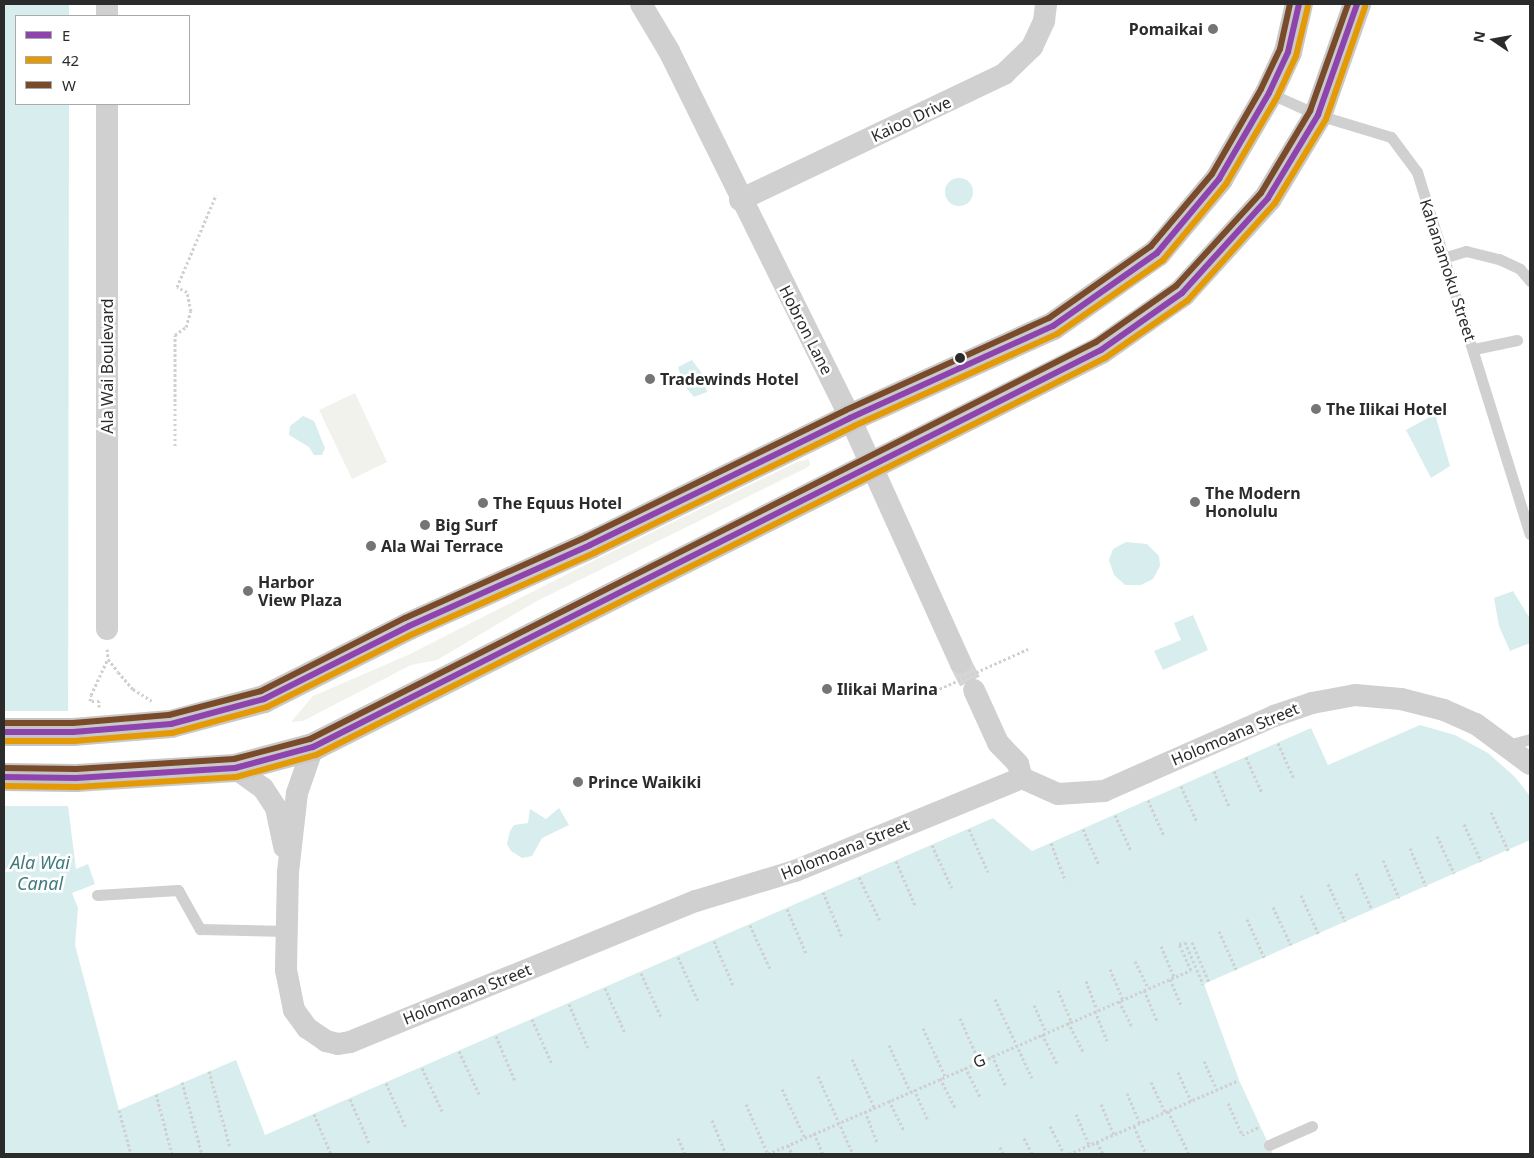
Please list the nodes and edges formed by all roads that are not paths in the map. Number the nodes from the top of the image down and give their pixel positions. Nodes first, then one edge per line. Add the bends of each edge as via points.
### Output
1 (640, 4) edge
2 (1046, 4) edge
3 (1298, 4) edge
4 (1357, 4) edge
5 (1269, 93) junction
6 (107, 105) edge
7 (1318, 115) junction
8 (740, 200) junction
9 (1443, 258) junction
10 (1530, 281) edge
11 (1517, 340) dead end
12 (1474, 349) junction
13 (850, 418) junction
14 (872, 465) junction
15 (1525, 499) edge
16 (1530, 534) edge
17 (106, 629) road end
18 (960, 662) tunnel mouth
19 (974, 690) tunnel mouth
20 (4, 732) edge
21 (1530, 739) edge
22 (1508, 745) junction
23 (313, 747) junction
24 (1530, 764) edge
25 (235, 768) junction
26 (4, 778) edge
27 (1022, 778) junction
28 (288, 872) junction
29 (97, 895) dead end
30 (287, 931) junction
31 (1312, 1126) dead end
32 (1269, 1145) dead end

1 - 8 street, Hobron Lane via 669,51
2 - 8 street, Kaioo Drive via 1041,30 1032,47 1004,74
3 - 5 main road via 1288,52
4 - 7 main road
5 - 7 lane, Kahanamoku Street
5 - 13 main road via 1219,179 1157,253 1052,326
6 - 17 street, Ala Wai Boulevard
7 - 9 lane, Kahanamoku Street via 1391,137 1417,172
7 - 14 main road via 1268,198 1182,293 1101,350
8 - 13 street, Hobron Lane
9 - 10 lane via 1466,251 1491,257 1520,269
9 - 12 lane, Kahanamoku Street
11 - 12 lane
12 - 15 lane, Kahanamoku Street
13 - 14 street, Hobron Lane
13 - 20 main road via 590,545 409,626 264,699 171,724 72,732
14 - 18 street, Hobron Lane
14 - 23 main road
15 - 16 lane, Kahanamoku Street
19 - 27 street via 998,743 1018,764
21 - 22 lane
22 - 24 street, Holomoana Street
22 - 27 street, Holomoana Street via 1476,724 1444,710 1401,699 1355,696 1312,703 1274,716 1104,791 1058,794
23 - 25 main road
23 - 28 street, Holomoana Street via 297,793
25 - 26 main road via 76,778
25 - 28 street, Holomoana Street via 263,788 276,808
27 - 30 street, Holomoana Street via 796,871 696,901 633,925 346,1043 330,1043 314,1034 294,1010 286,970
28 - 30 street, Holomoana Street
29 - 30 lane via 178,890 200,929
31 - 32 lane

